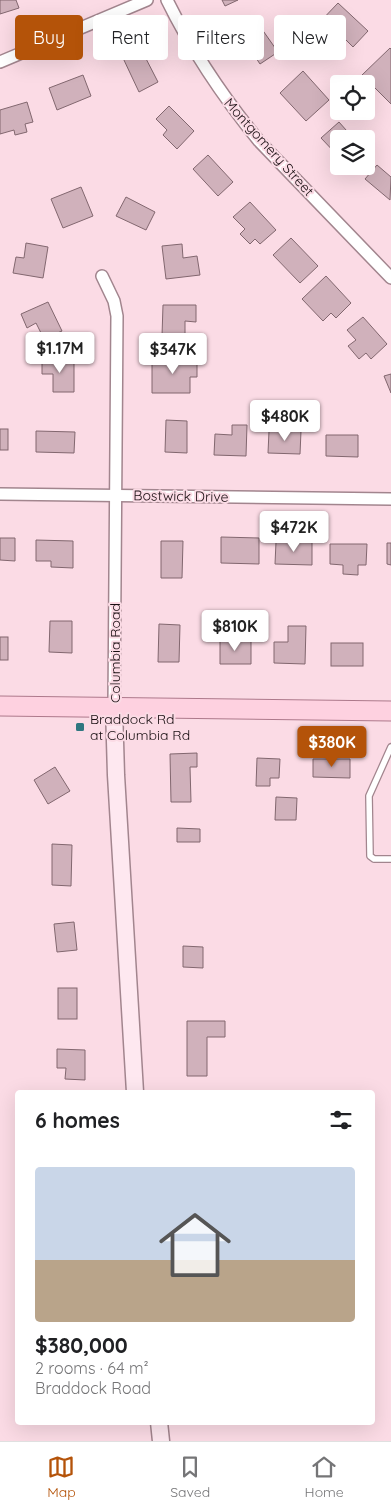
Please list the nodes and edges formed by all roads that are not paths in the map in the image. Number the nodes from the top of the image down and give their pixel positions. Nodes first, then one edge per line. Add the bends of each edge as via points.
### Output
1 (147, 0) edge
2 (167, 0) edge
3 (0, 62) edge
4 (102, 276) dead end
5 (391, 278) edge
6 (0, 494) edge
7 (115, 495) junction
8 (391, 499) edge
9 (0, 706) edge
10 (114, 707) junction
11 (391, 710) edge
12 (391, 747) edge
13 (391, 859) edge
14 (135, 1090) edge
15 (159, 1425) edge
16 (161, 1441) edge

1 - 3 street
2 - 5 street, Montgomery Street via 218,90 239,117
4 - 7 street, Columbia Road via 118,316
6 - 7 street, Bostwick Drive
7 - 8 street, Bostwick Drive
7 - 10 street, Columbia Road
9 - 10 main road
10 - 11 main road
10 - 14 street, Columbia Road
12 - 13 lane via 368,803 370,856
15 - 16 street

